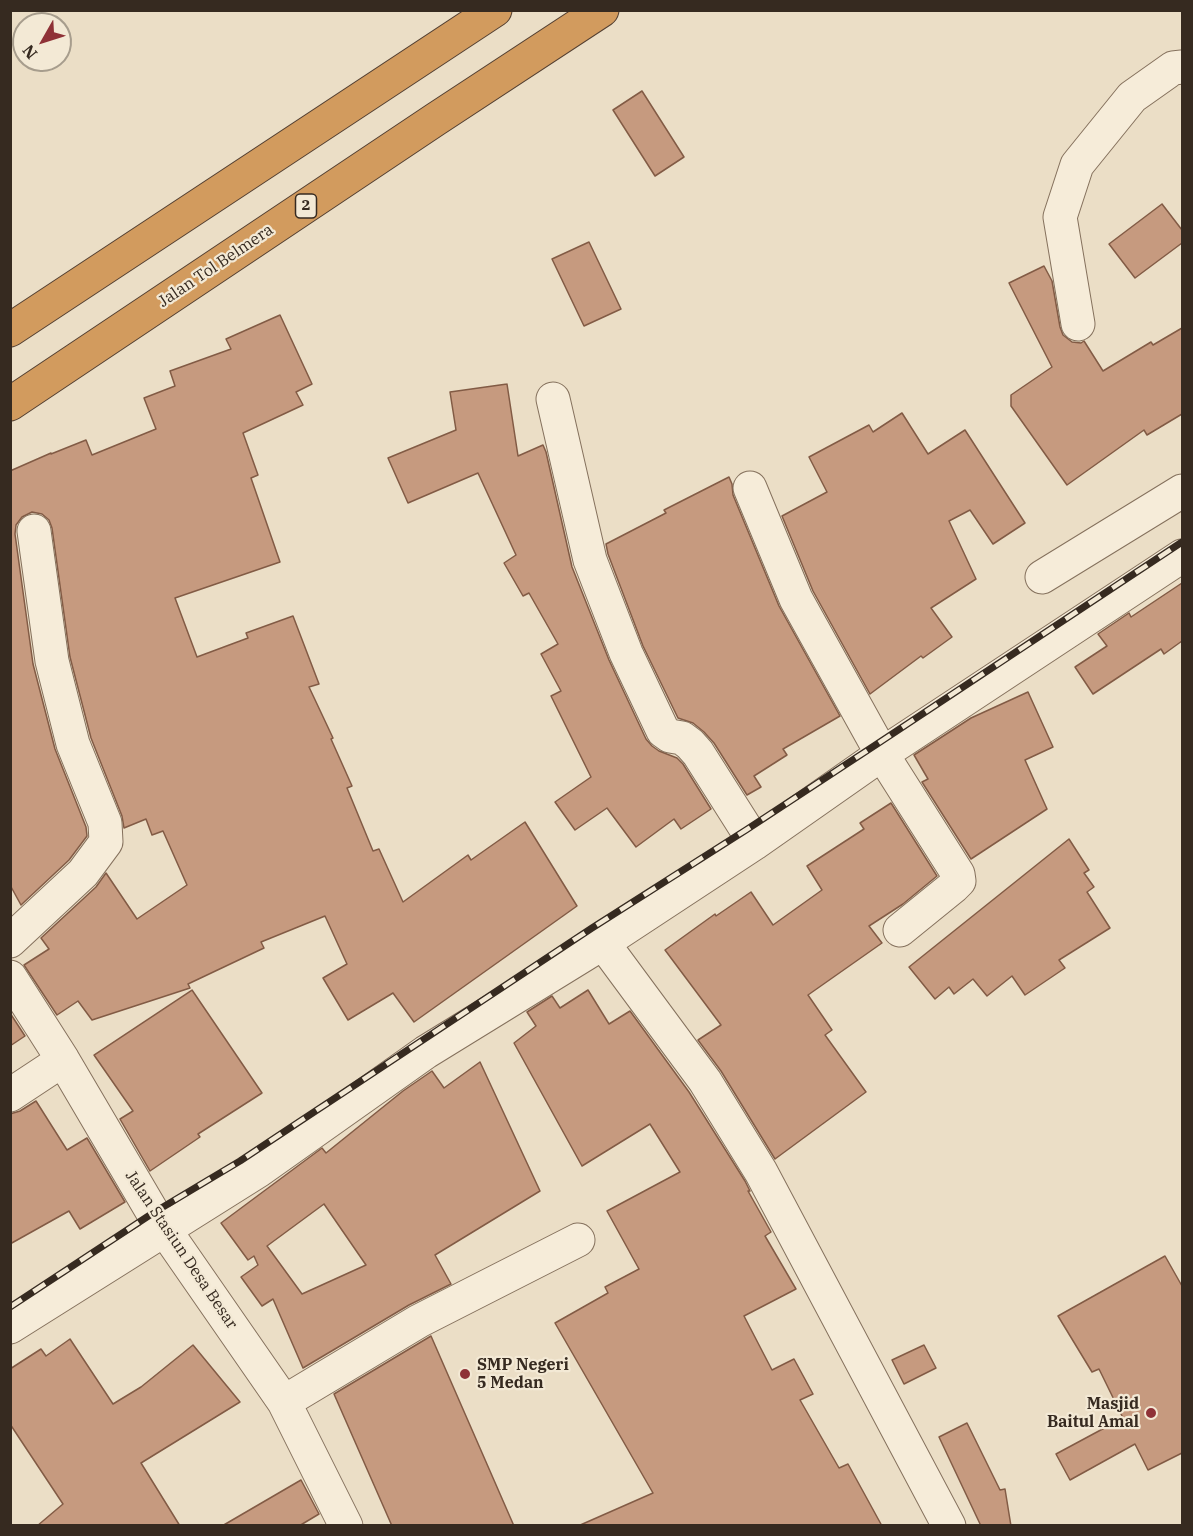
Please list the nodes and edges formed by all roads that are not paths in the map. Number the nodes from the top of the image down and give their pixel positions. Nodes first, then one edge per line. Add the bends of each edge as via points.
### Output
1 (495, 10) edge
2 (602, 10) edge
3 (1182, 67) edge
4 (1078, 324) dead end
5 (10, 330) edge
6 (553, 399) dead end
7 (10, 404) edge
8 (750, 489) dead end
9 (1182, 491) edge
10 (34, 531) dead end
11 (1182, 556) edge
12 (1042, 577) dead end
13 (882, 754) junction
14 (755, 843) junction
15 (900, 930) dead end
16 (10, 941) edge
17 (603, 943) junction
18 (10, 976) edge
19 (63, 1060) junction
20 (10, 1095) edge
21 (164, 1229) junction
22 (578, 1240) dead end
23 (10, 1327) edge
24 (284, 1402) junction
25 (346, 1526) edge
26 (949, 1526) edge

1 - 5 highway
2 - 7 highway, Jalan Tol Belmera / 2
3 - 4 street via 1173,68 1132,97 1077,165 1060,218
6 - 14 street via 590,560 626,652 663,731 682,738 698,753
8 - 13 street via 796,599
9 - 12 street
10 - 16 street via 52,661 73,744 105,822 106,842 83,873
11 - 13 street
13 - 14 street
13 - 15 street via 958,874 953,887
14 - 17 street
17 - 21 street via 426,1052 258,1171
17 - 26 street via 705,1082 761,1172
18 - 19 street, Jalan Stasiun Desa Besar
19 - 20 street
19 - 21 street, Jalan Stasiun Desa Besar
21 - 23 street
21 - 24 street, Jalan Stasiun Desa Besar
22 - 24 street via 419,1321
24 - 25 street, Jalan Stasiun Desa Besar

